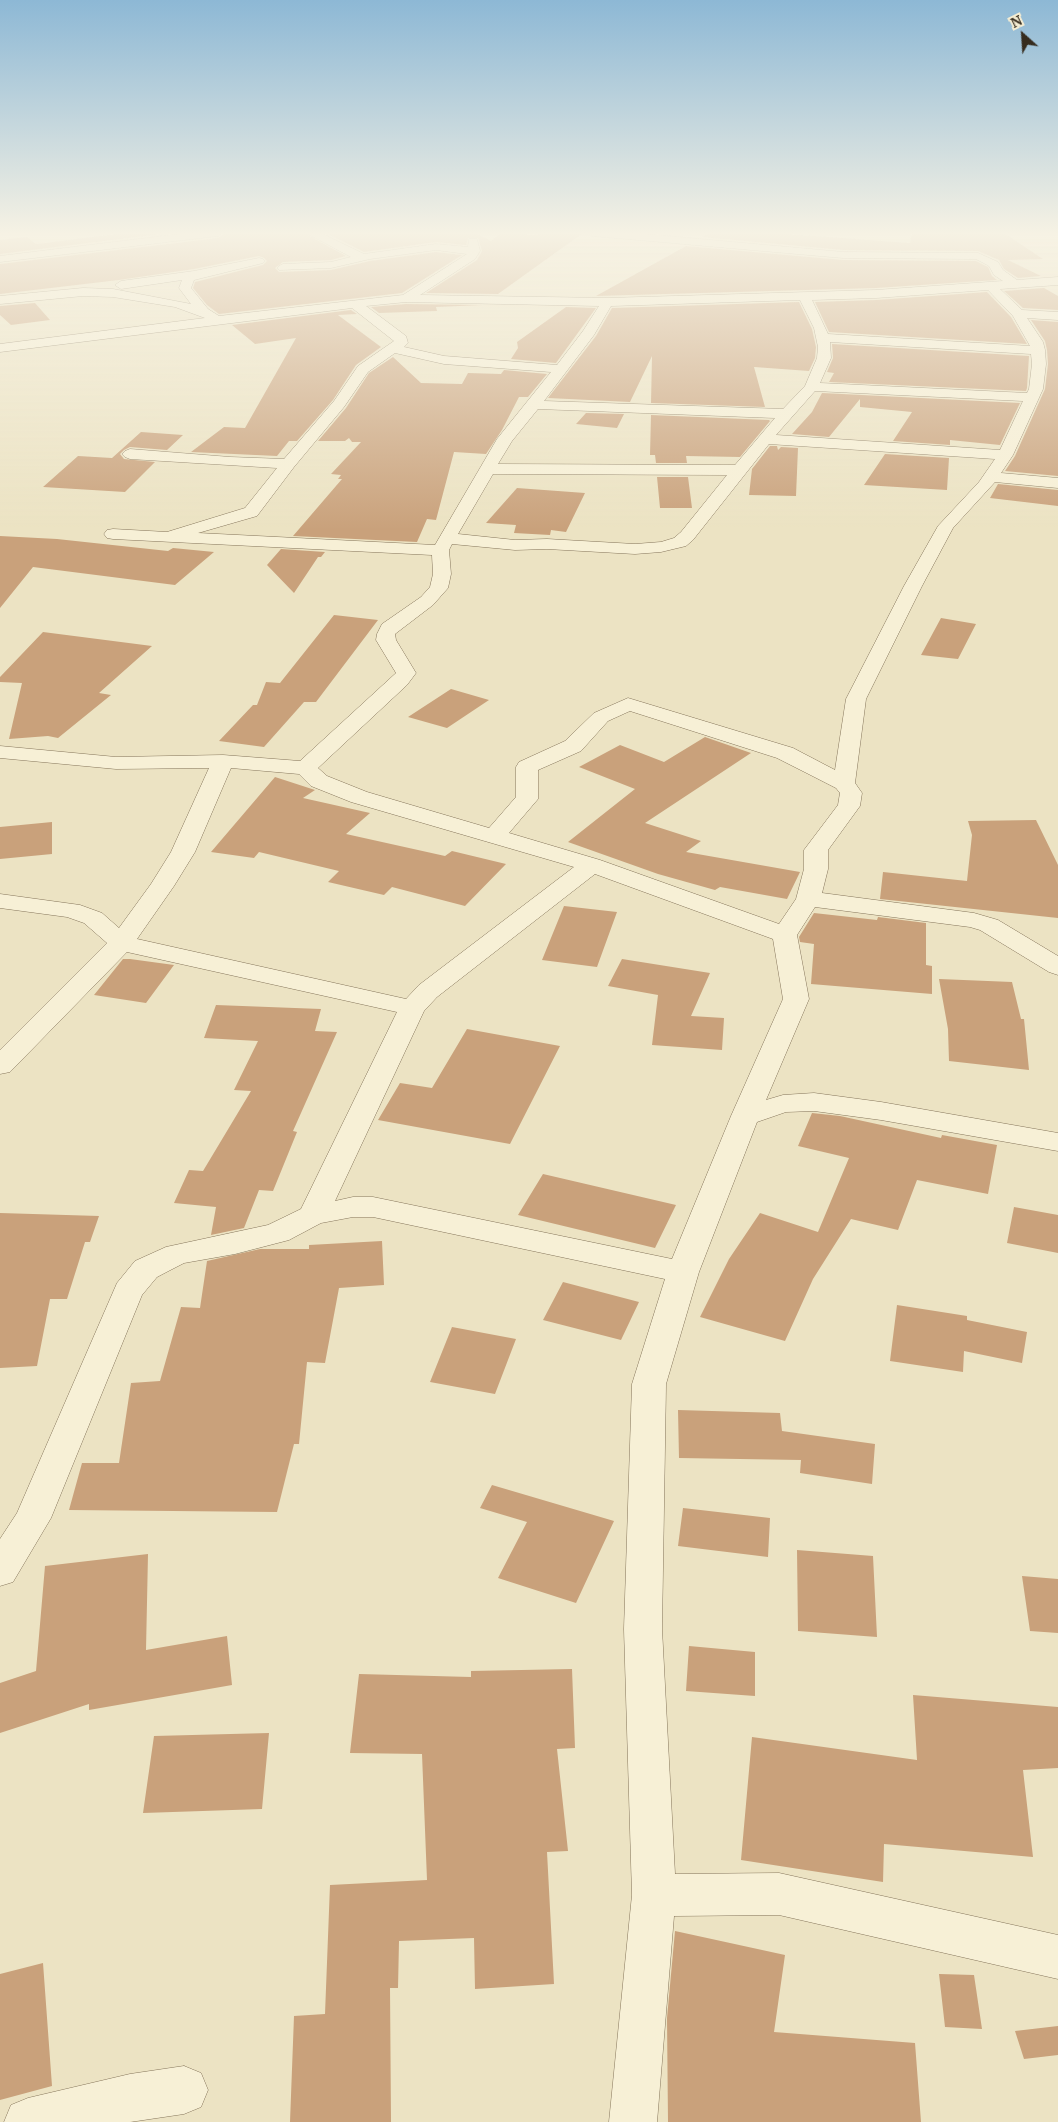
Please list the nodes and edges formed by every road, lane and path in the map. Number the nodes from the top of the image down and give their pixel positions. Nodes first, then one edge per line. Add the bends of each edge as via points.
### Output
1 (124, 332) edge
2 (391, 332) edge
3 (589, 332) edge
4 (821, 332) edge
5 (1031, 332) edge
6 (824, 338) junction
7 (0, 348) edge
8 (394, 349) junction
9 (1042, 359) junction
10 (561, 369) junction
11 (811, 387) junction
12 (1031, 397) junction
13 (534, 405) junction
14 (787, 414) junction
15 (765, 440) junction
16 (130, 454) dead end
17 (1005, 455) junction
18 (288, 464) junction
19 (488, 469) junction
20 (739, 470) junction
21 (990, 477) junction
22 (1058, 483) edge
23 (251, 512) junction
24 (112, 534) dead end
25 (170, 536) junction
26 (284, 542) junction
27 (444, 544) junction
28 (0, 752) edge
29 (223, 761) junction
30 (305, 768) junction
31 (844, 782) junction
32 (495, 836) junction
33 (592, 865) junction
34 (808, 899) junction
35 (0, 901) edge
36 (785, 935) junction
37 (121, 943) junction
38 (1058, 967) edge
39 (412, 1008) junction
40 (0, 1066) edge
41 (745, 1116) junction
42 (1058, 1142) edge
43 (313, 1215) junction
44 (683, 1272) junction
45 (0, 1571) edge
46 (654, 1895) junction
47 (1058, 1957) edge
48 (184, 2090) dead end
49 (28, 2122) edge
50 (633, 2122) edge

1 - 7 street
2 - 8 street via 401,342
3 - 10 street
4 - 6 street
5 - 9 street
6 - 9 street
6 - 11 street via 824,358
8 - 10 street via 453,361
8 - 18 street via 363,369 339,404
9 - 12 street via 1036,389
10 - 13 street
11 - 12 street
11 - 14 street
12 - 17 street
13 - 14 street
13 - 19 street via 505,439
14 - 15 street
15 - 17 street
15 - 20 street
16 - 18 street
17 - 21 street
18 - 23 street
19 - 20 street
19 - 27 street
20 - 27 street via 687,536 680,542 661,547
21 - 22 street
21 - 31 street via 946,526 856,698
23 - 25 street
23 - 26 street
24 - 25 street
25 - 26 street
26 - 27 street
27 - 30 street via 439,588 427,601 389,628 386,634 386,640 406,673
28 - 29 street via 116,763
29 - 30 street
29 - 37 street via 182,852
30 - 32 street via 319,781 359,798
31 - 32 street via 786,754 628,704 602,717 573,746 527,766 527,799
31 - 34 street via 851,793 848,806 816,850 816,869
32 - 33 street
33 - 36 street
33 - 39 street via 428,991
34 - 36 street
34 - 38 street via 974,920 989,925
35 - 37 street via 71,910 93,918
36 - 41 street via 796,998
37 - 39 street
37 - 40 street
39 - 43 street
41 - 42 street via 783,1104 814,1102
41 - 44 street
43 - 44 street via 354,1207 373,1207
43 - 45 street via 278,1233 176,1254 146,1269 128,1291 33,1518
44 - 46 street via 649,1384 643,1629
46 - 47 street via 779,1894
46 - 50 street
48 - 49 street via 130,2098

